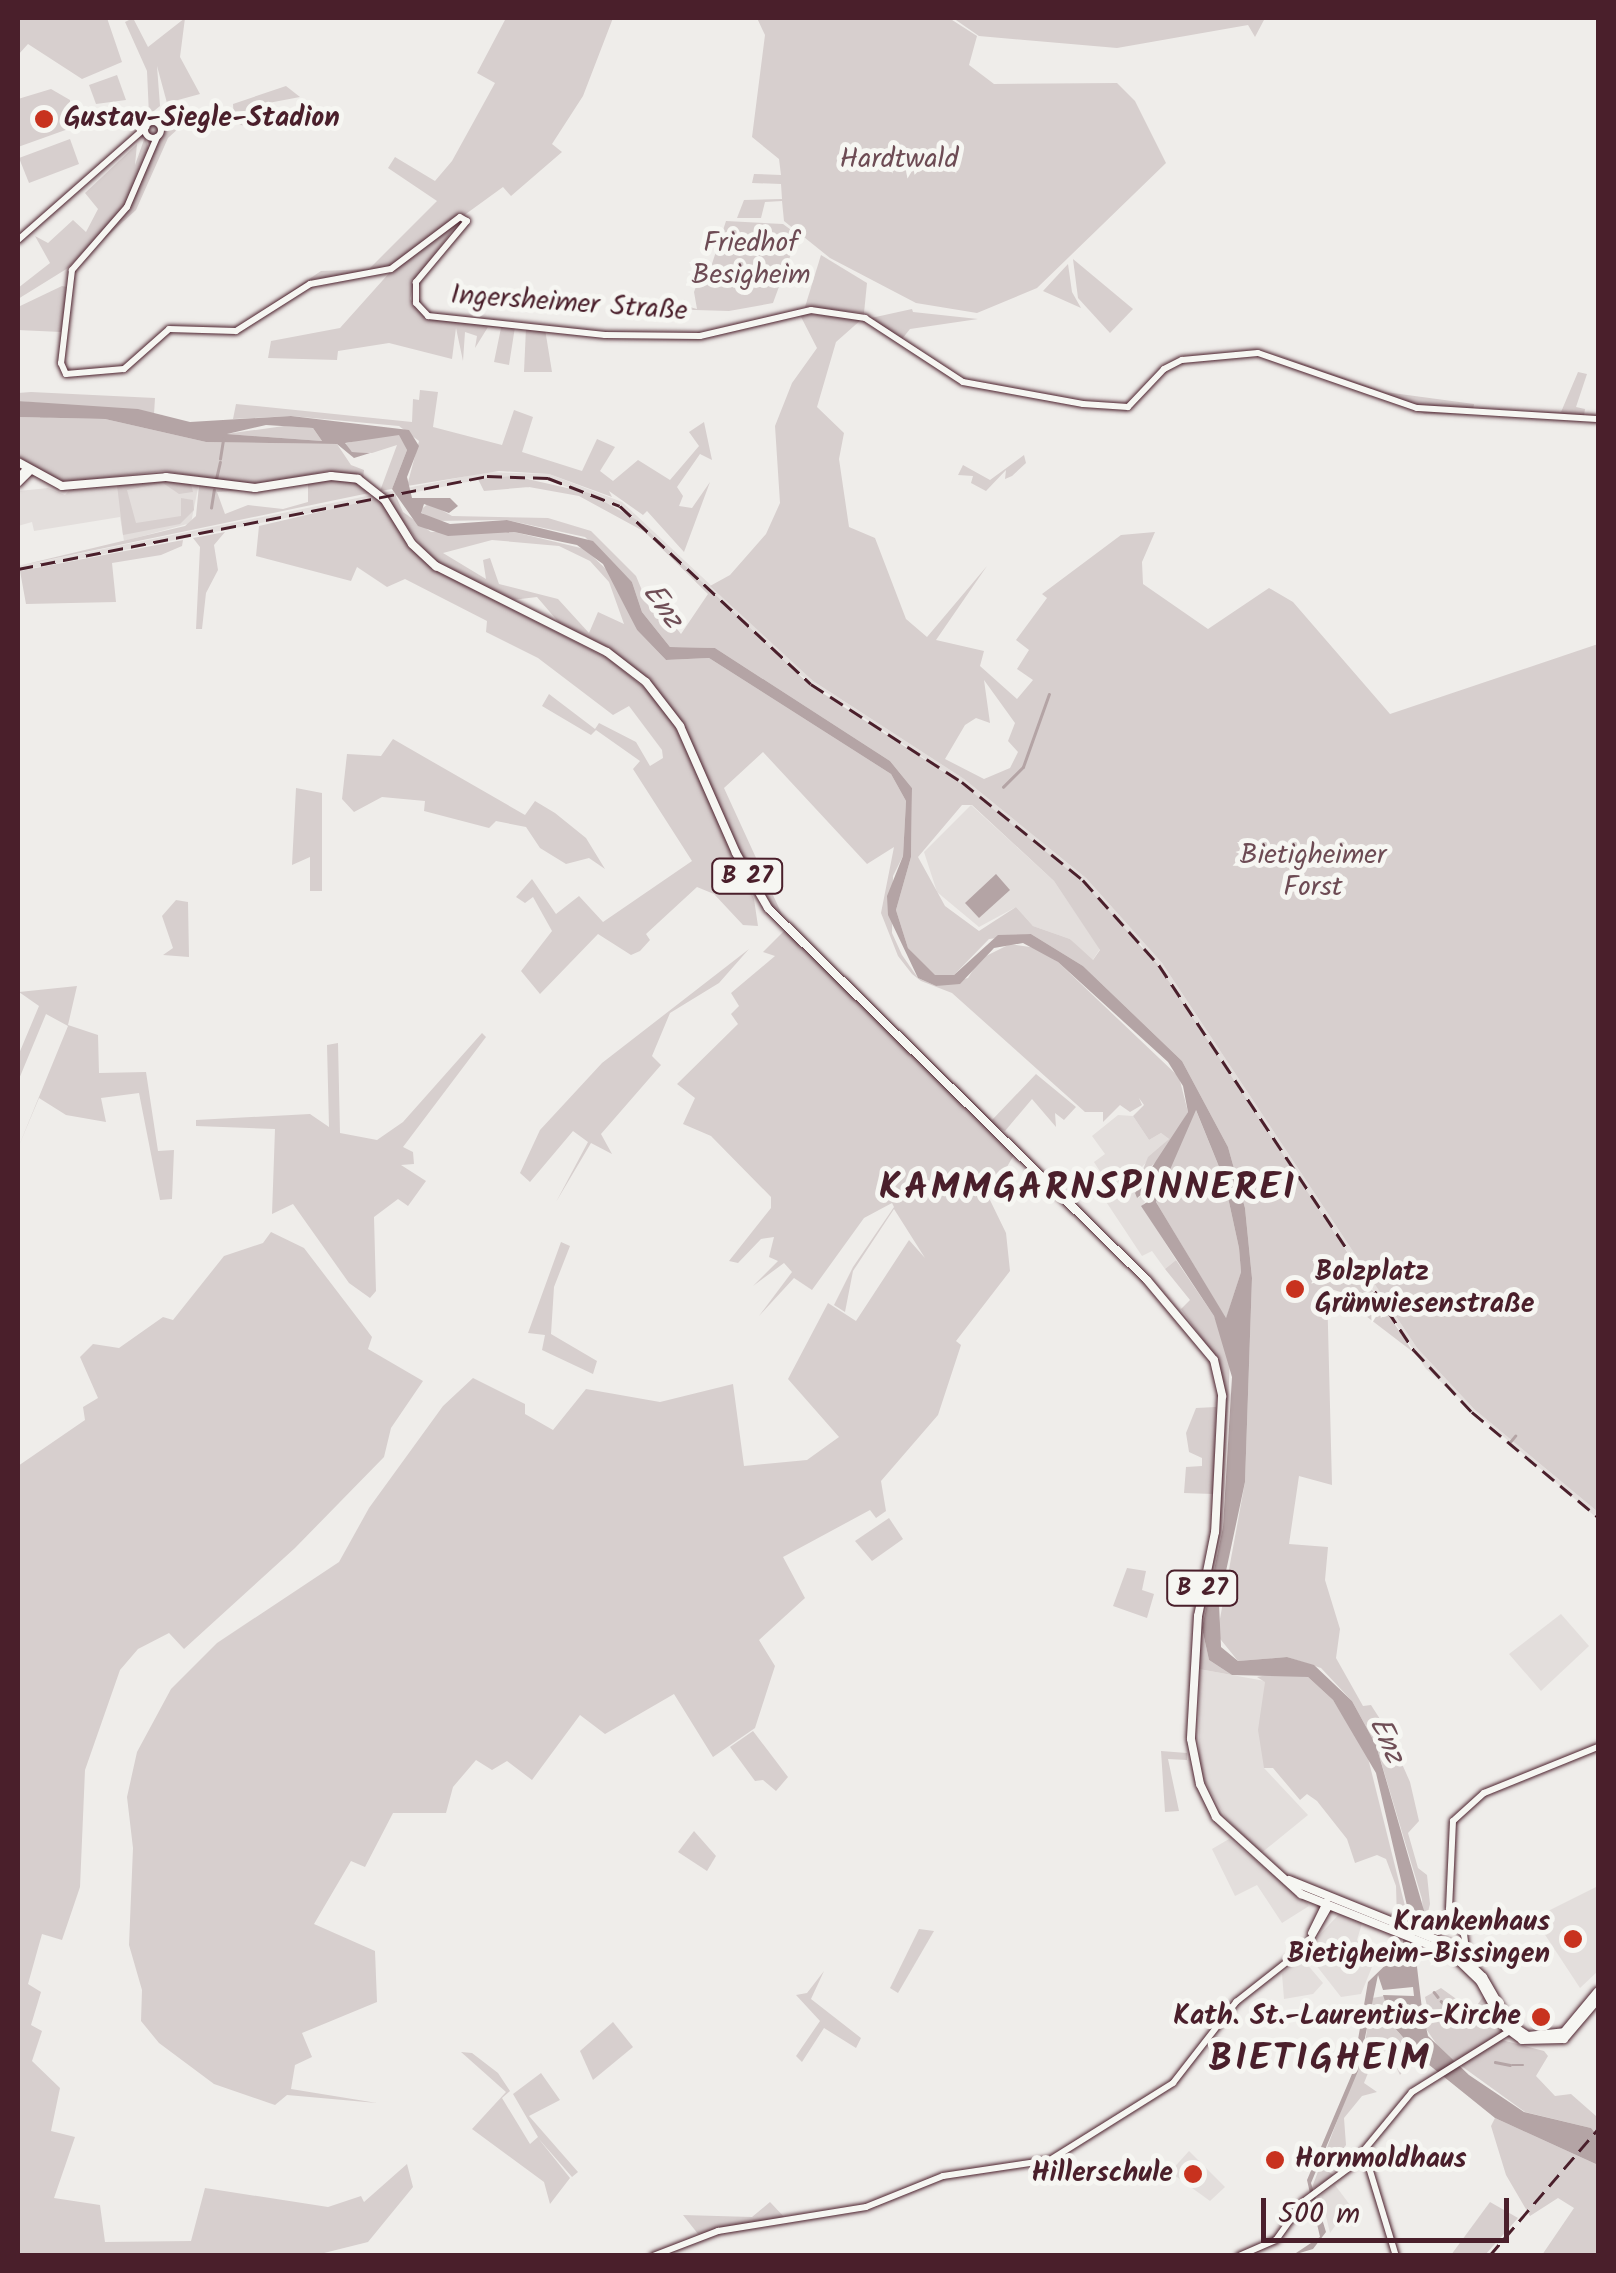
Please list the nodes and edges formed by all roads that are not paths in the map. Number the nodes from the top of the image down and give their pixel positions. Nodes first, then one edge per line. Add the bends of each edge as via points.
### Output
1 (18, 240) edge
2 (1598, 419) edge
3 (20, 472) edge
4 (1598, 1747) edge
5 (1326, 1907) junction
6 (1363, 1914) junction
7 (1454, 1945) junction
8 (1598, 1991) edge
9 (1598, 1999) edge
10 (1511, 2031) junction
11 (1500, 2042) junction
12 (1370, 2143) junction
13 (1364, 2151) junction
14 (1350, 2166) junction
15 (1370, 2167) junction
16 (652, 2256) edge
17 (1239, 2256) edge
18 (1396, 2256) edge

1 - 2 main road, Ingersheimer Straße via 136,136 151,136 127,207 70,274 63,372 124,369 169,329 220,335 316,281 391,269 462,217 466,224 416,282 416,303 428,316 671,336 728,332 803,310 865,318 963,382 1062,401 1126,408 1164,369 1187,358 1265,353 1431,410
3 - 5 main road, B 27 via 62,486 197,480 262,488 321,476 358,480 384,499 412,544 436,566 634,671 680,726 759,896 1200,1339 1217,1368 1222,1396 1214,1536 1197,1626 1192,1747 1213,1812 1268,1867
4 - 7 main road via 1484,1793 1456,1817 1448,1867
5 - 6 main road, B 27
5 - 6 main road, B 27
5 - 16 main road via 1305,1945 1212,2032 1178,2078 1041,2164 943,2176 838,2213 718,2231
6 - 7 main road, B 27
7 - 10 main road, B 27
7 - 10 main road, B 27
8 - 10 main road via 1558,2036
9 - 10 main road via 1564,2039 1540,2044
10 - 11 main road
10 - 11 main road
11 - 12 main road via 1412,2092
12 - 13 main road
12 - 15 main road
13 - 14 main road
13 - 15 main road
14 - 15 main road
14 - 17 main road via 1306,2199 1276,2240
15 - 18 main road

